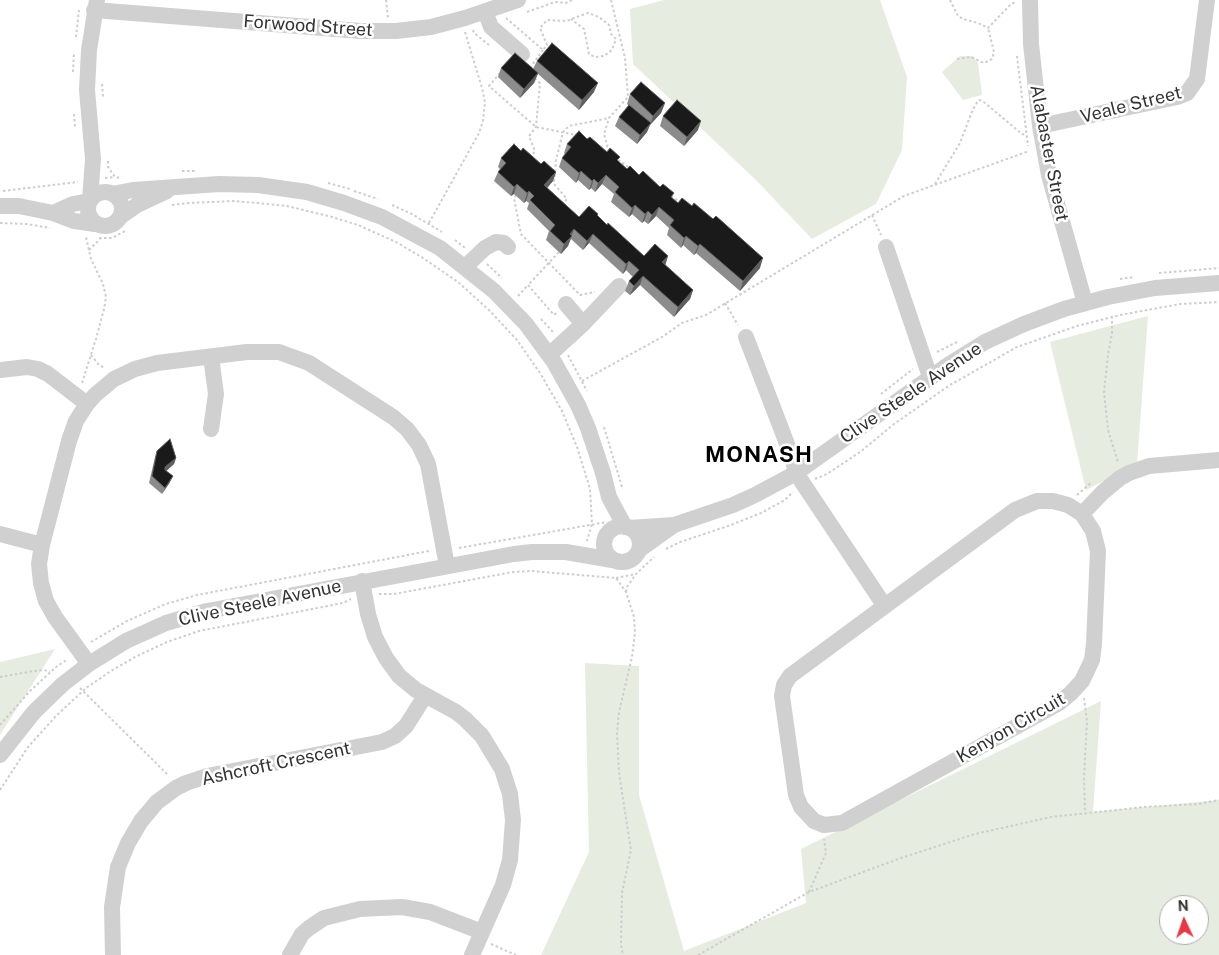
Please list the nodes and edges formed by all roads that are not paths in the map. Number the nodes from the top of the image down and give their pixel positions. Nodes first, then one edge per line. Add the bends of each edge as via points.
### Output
1 (518, 0) edge
2 (1030, 0) edge
3 (1206, 0) edge
4 (95, 5) edge
5 (485, 11) junction
6 (522, 54) dead end
7 (1033, 131) junction
8 (100, 159) junction
9 (173, 187) junction
10 (111, 193) junction
11 (90, 200) junction
12 (0, 206) edge
13 (54, 221) junction
14 (124, 222) junction
15 (98, 231) junction
16 (508, 247) dead end
17 (886, 247) road end
18 (471, 261) junction
19 (1219, 283) edge
20 (613, 291) road end
21 (1085, 303) junction
22 (566, 304) road end
23 (583, 324) junction
24 (746, 337) road end
25 (555, 350) junction
26 (211, 357) junction
27 (0, 370) edge
28 (930, 377) junction
29 (82, 400) junction
30 (211, 429) dead end
31 (1219, 460) edge
32 (796, 473) junction
33 (617, 496) junction
34 (1082, 514) junction
35 (674, 524) junction
36 (627, 528) junction
37 (0, 534) edge
38 (606, 536) junction
39 (42, 545) junction
40 (639, 550) junction
41 (566, 552) junction
42 (612, 560) junction
43 (447, 566) junction
44 (368, 587) junction
45 (884, 605) junction
46 (89, 664) junction
47 (425, 696) junction
48 (0, 755) edge
49 (480, 935) junction
50 (113, 955) edge
51 (290, 955) edge
52 (472, 955) edge

1 - 5 street, Forwood Street
2 - 7 street, Alabaster Street
3 - 7 street, Veale Street via 1197,79 1188,92
4 - 5 street, Forwood Street via 396,31 431,26
4 - 8 street via 87,90
5 - 6 street via 491,27
7 - 21 street, Alabaster Street via 1049,175
8 - 10 street
8 - 11 street
9 - 10 street
9 - 14 street via 138,205
9 - 18 street via 235,184 307,192 425,230
10 - 11 street via 99,193
10 - 14 street via 118,199
11 - 13 street via 72,204
11 - 15 street via 88,214
12 - 13 street via 19,206
13 - 15 street via 74,221
14 - 15 street via 104,226
16 - 18 street via 496,242
17 - 28 street
18 - 25 street via 526,324
19 - 21 street, Clive Steele Avenue via 1155,288
20 - 23 street
21 - 28 street, Clive Steele Avenue via 985,342
22 - 23 street
23 - 25 street
24 - 32 street
25 - 33 street via 603,473
26 - 29 street via 135,369
26 - 30 street via 216,394
26 - 43 street via 268,351 299,358 407,429 428,464
27 - 29 street via 38,368
28 - 32 street, Clive Steele Avenue
29 - 39 street
31 - 34 street via 1149,466 1129,473 1103,492
32 - 35 street, Clive Steele Avenue via 733,505
32 - 45 street
33 - 36 street
33 - 38 street
34 - 45 street, Kenyon Circuit via 1053,501 1029,503
34 - 45 street, Kenyon Circuit via 1093,531 1098,551 1094,644 1092,660 1082,681 1058,703 842,823 824,825 809,817 796,795 782,696 784,685 797,669
35 - 36 street, Clive Steele Avenue
35 - 40 street, Clive Steele Avenue
36 - 38 street via 613,528
36 - 40 street via 637,535
37 - 39 street
38 - 41 street, Clive Steele Avenue via 588,547
38 - 42 street via 605,552
39 - 46 street via 41,583 46,601
40 - 42 street via 628,561
41 - 42 street, Clive Steele Avenue
41 - 43 street, Clive Steele Avenue via 514,554
43 - 44 street, Clive Steele Avenue
44 - 46 street, Clive Steele Avenue via 207,610 166,623
44 - 47 street via 373,629 386,658 400,676
46 - 48 street, Clive Steele Avenue via 40,706
47 - 49 street via 456,712 482,736 502,769 510,794 514,833 510,860
47 - 50 street, Ashcroft Crescent via 406,726 382,742 207,776 180,786 157,802 128,842 118,867 112,907
49 - 51 street via 430,912 402,907 360,909 324,918 302,934
49 - 52 street

